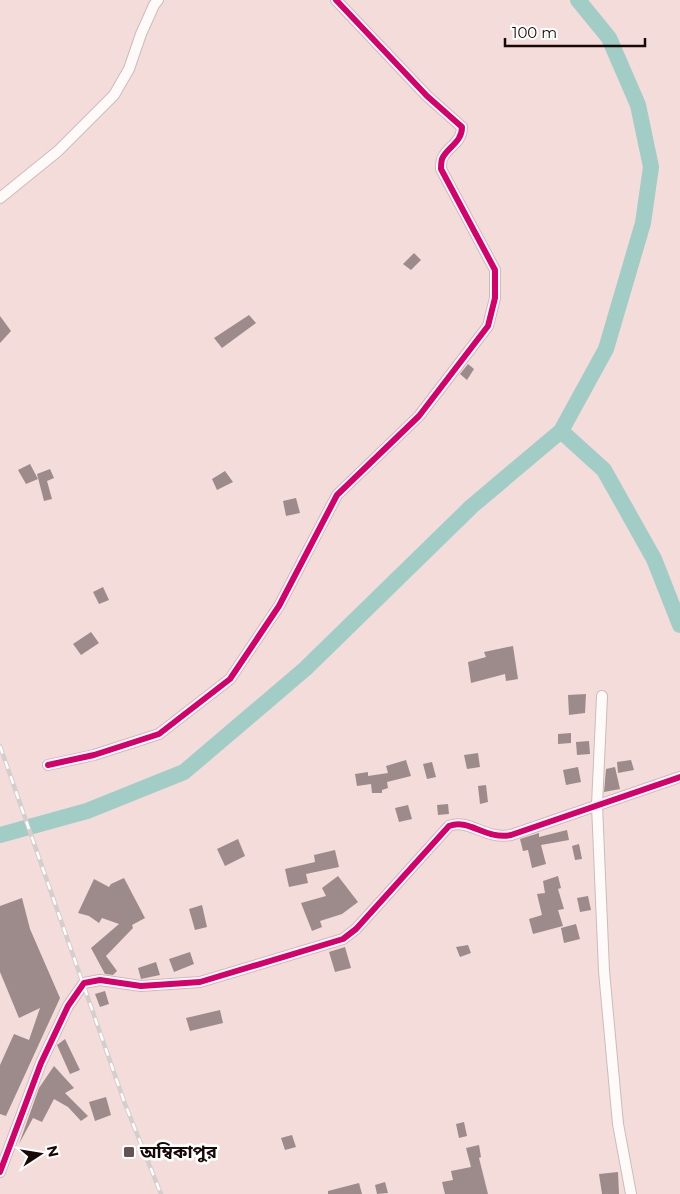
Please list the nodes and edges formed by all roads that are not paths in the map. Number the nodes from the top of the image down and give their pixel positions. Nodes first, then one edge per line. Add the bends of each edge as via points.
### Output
1 (158, 0) edge
2 (336, 0) edge
3 (0, 198) edge
4 (602, 696) dead end
5 (48, 765) dead end
6 (680, 777) edge
7 (597, 805) junction
8 (0, 1172) edge
9 (631, 1194) edge

1 - 3 street via 129,69 114,95 58,150
2 - 5 street via 427,96 462,127 458,141 443,157 441,169 495,270 495,298 488,326 419,416 337,495 280,606 230,679 158,734 94,755
4 - 7 street
6 - 7 street
7 - 8 street via 500,837 462,823 449,826 356,929 343,939 200,982 141,986 100,980 84,983 71,1000 41,1063
7 - 9 street via 604,971 618,1124

